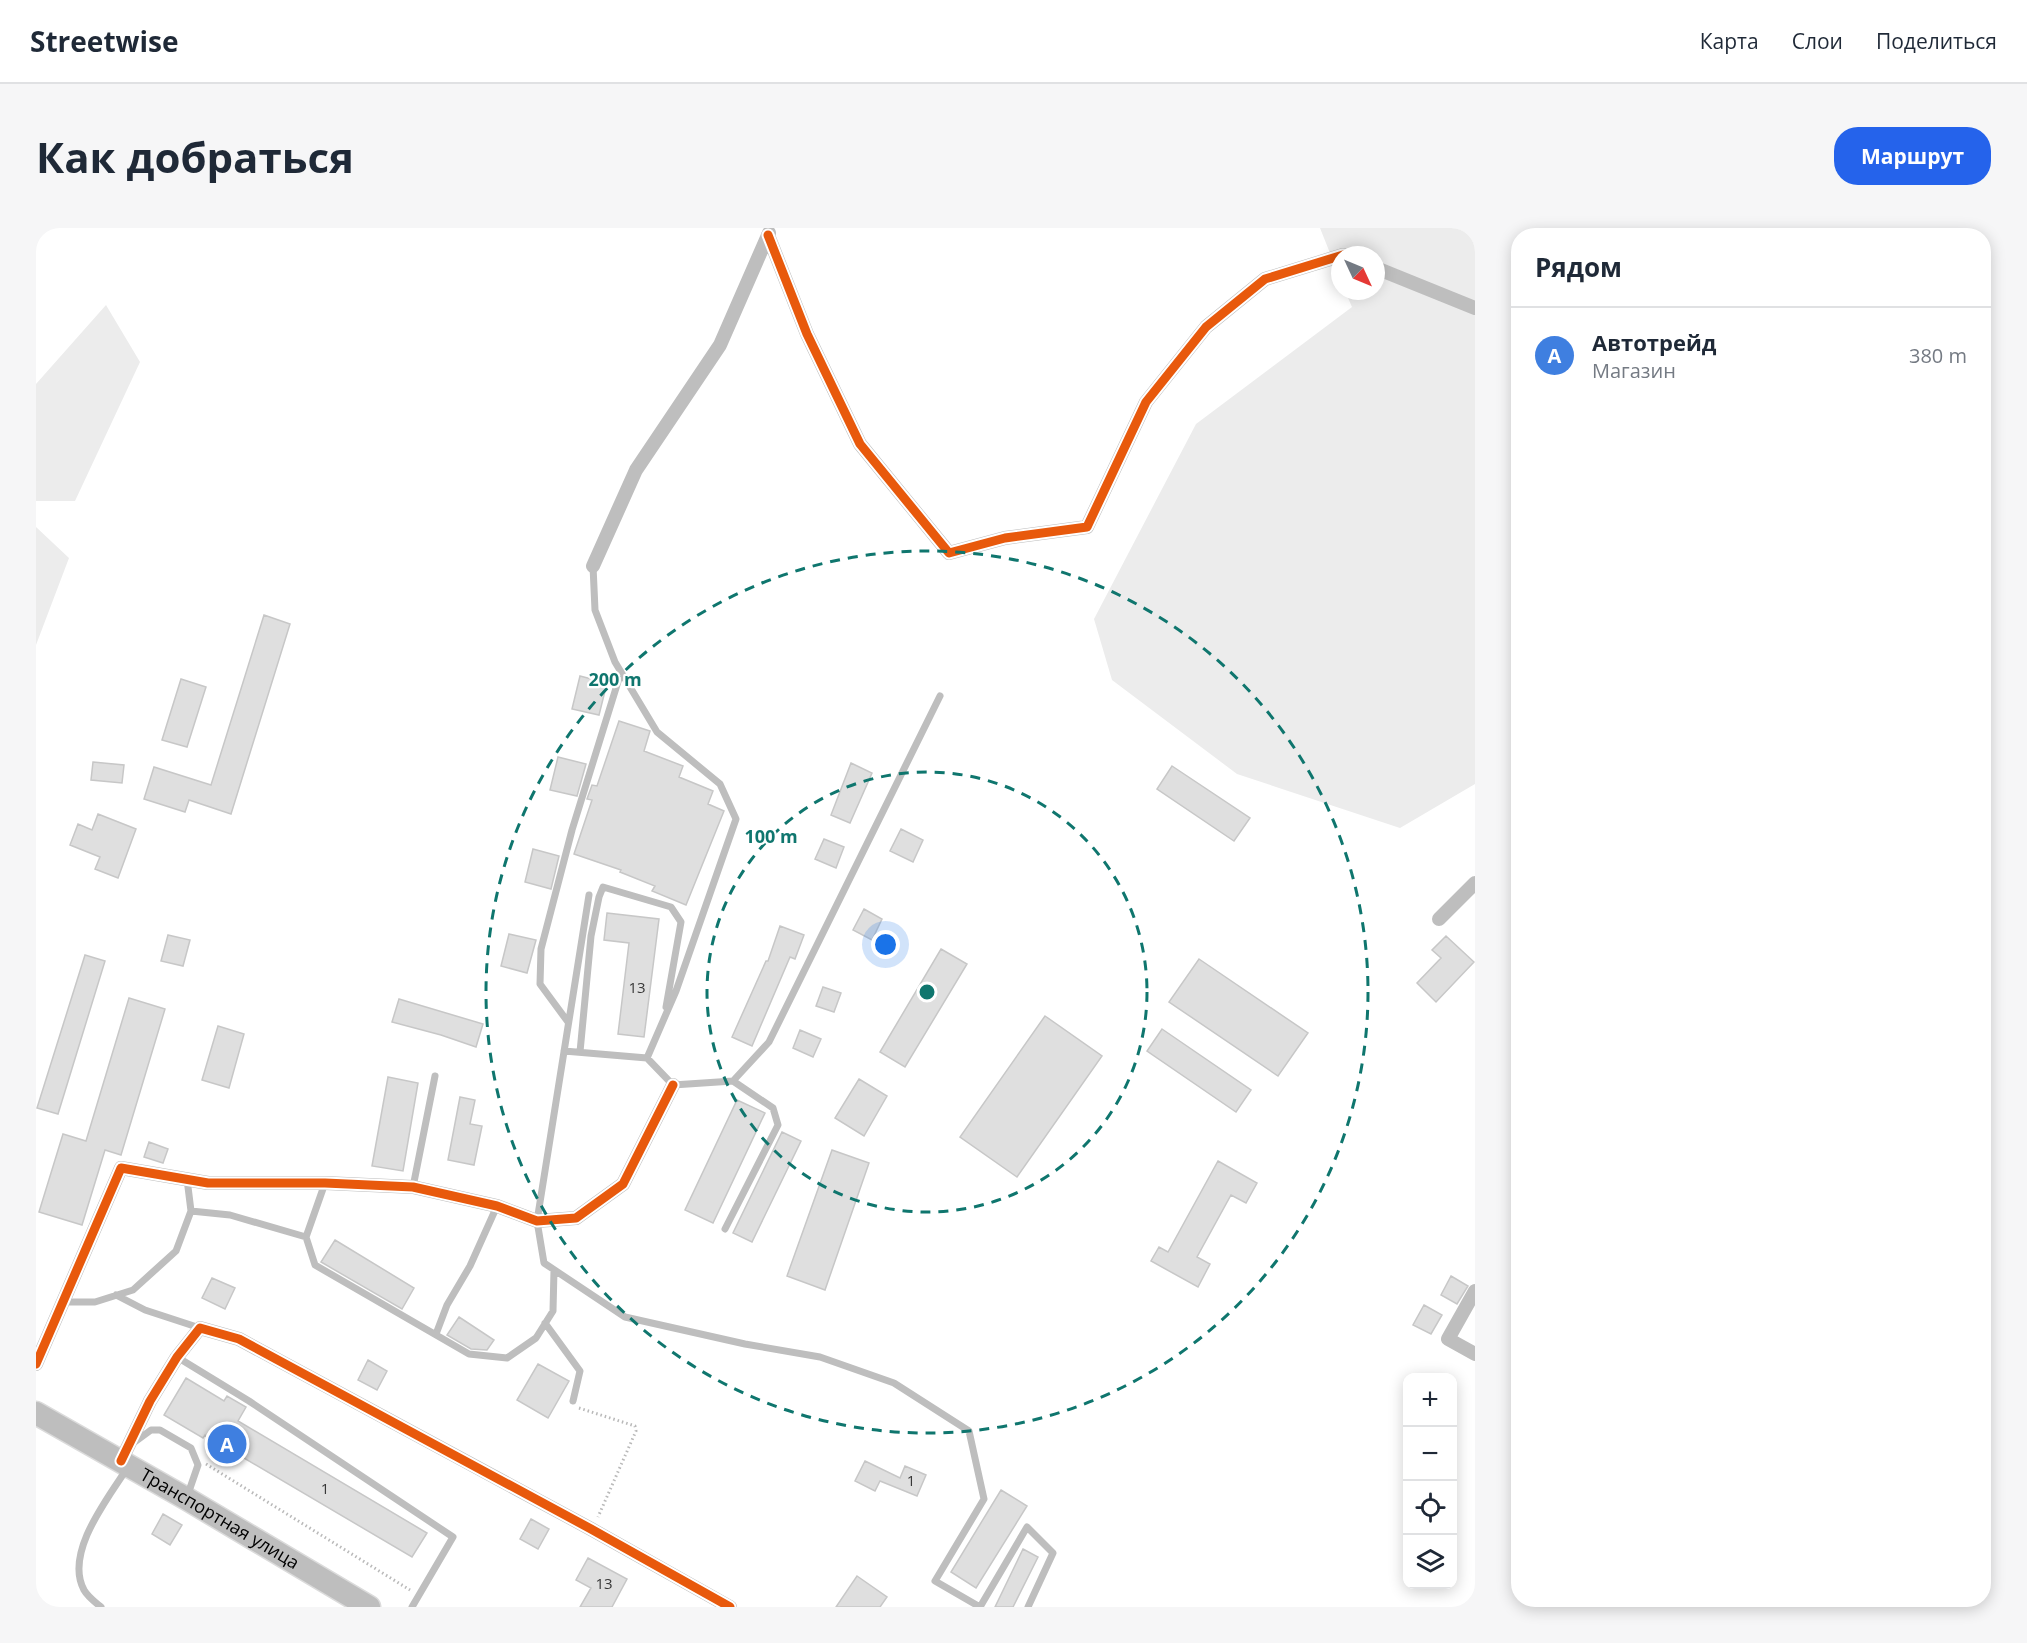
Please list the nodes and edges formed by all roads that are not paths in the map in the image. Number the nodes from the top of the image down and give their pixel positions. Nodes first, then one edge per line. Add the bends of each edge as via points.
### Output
1 (769, 232) edge
2 (1331, 259) edge
3 (1385, 272) edge
4 (1475, 308) edge
5 (592, 566) joint
6 (621, 672) junction
7 (940, 696) dead end
8 (1475, 883) edge
9 (589, 895) dead end
10 (1439, 919) dead end
11 (664, 1019) junction
12 (568, 1022) junction
13 (564, 1051) junction
14 (580, 1052) junction
15 (646, 1058) junction
16 (435, 1076) dead end
17 (732, 1081) junction
18 (673, 1085) junction
19 (188, 1179) junction
20 (325, 1183) junction
21 (413, 1187) junction
22 (497, 1206) junction
23 (191, 1211) junction
24 (537, 1221) junction
25 (726, 1229) dead end
26 (306, 1237) junction
27 (554, 1270) junction
28 (1475, 1291) edge
29 (116, 1295) junction
30 (63, 1302) junction
31 (545, 1323) junction
32 (200, 1328) junction
33 (436, 1334) junction
34 (1475, 1354) edge
35 (177, 1357) junction
36 (36, 1364) edge
37 (573, 1401) road end
38 (36, 1413) edge
39 (126, 1458) junction
40 (187, 1499) junction
41 (101, 1607) edge
42 (369, 1607) edge
43 (412, 1607) edge
44 (730, 1607) edge
45 (1028, 1607) edge

1 - 2 street via 807,334 860,444 949,553 1005,538 1087,527 1146,402 1206,327 1265,279
1 - 5 street via 720,345 636,470
3 - 4 street
5 - 6 lane via 596,610
6 - 11 lane via 657,732 720,784 736,819
6 - 12 lane via 572,830 541,949 540,984
7 - 17 lane via 769,1042
8 - 10 street
9 - 12 lane
11 - 14 lane via 681,922 671,907 603,887 591,936
11 - 15 lane
12 - 13 lane
13 - 14 lane
13 - 24 lane
14 - 15 lane
15 - 18 lane
16 - 21 lane
17 - 18 lane
17 - 25 lane via 773,1108 778,1125
18 - 24 street via 623,1184 576,1218
19 - 20 street via 208,1183
19 - 23 lane
19 - 30 street via 121,1168
20 - 21 street
20 - 26 lane
21 - 22 street
22 - 24 street
22 - 33 lane
23 - 26 lane via 230,1215
23 - 29 lane via 176,1251 133,1290
24 - 27 lane via 544,1263
26 - 33 lane via 315,1265
27 - 31 lane via 553,1311
27 - 45 lane via 625,1317 820,1357 894,1383 969,1431 984,1499 935,1581 980,1607 1027,1527 1053,1553
28 - 34 street via 1448,1340
29 - 30 lane via 95,1302
29 - 32 lane via 145,1310
30 - 36 street
31 - 33 lane via 536,1338 507,1358 469,1354
31 - 37 lane via 580,1371
32 - 35 street
32 - 44 street via 239,1339
35 - 39 street via 150,1401
35 - 43 lane via 453,1537
38 - 39 main road, Транспортная улица
39 - 40 main road, Транспортная улица
39 - 40 lane via 150,1430 160,1430 191,1448 198,1465
39 - 41 lane via 80,1552 84,1590
40 - 42 main road, Транспортная улица

